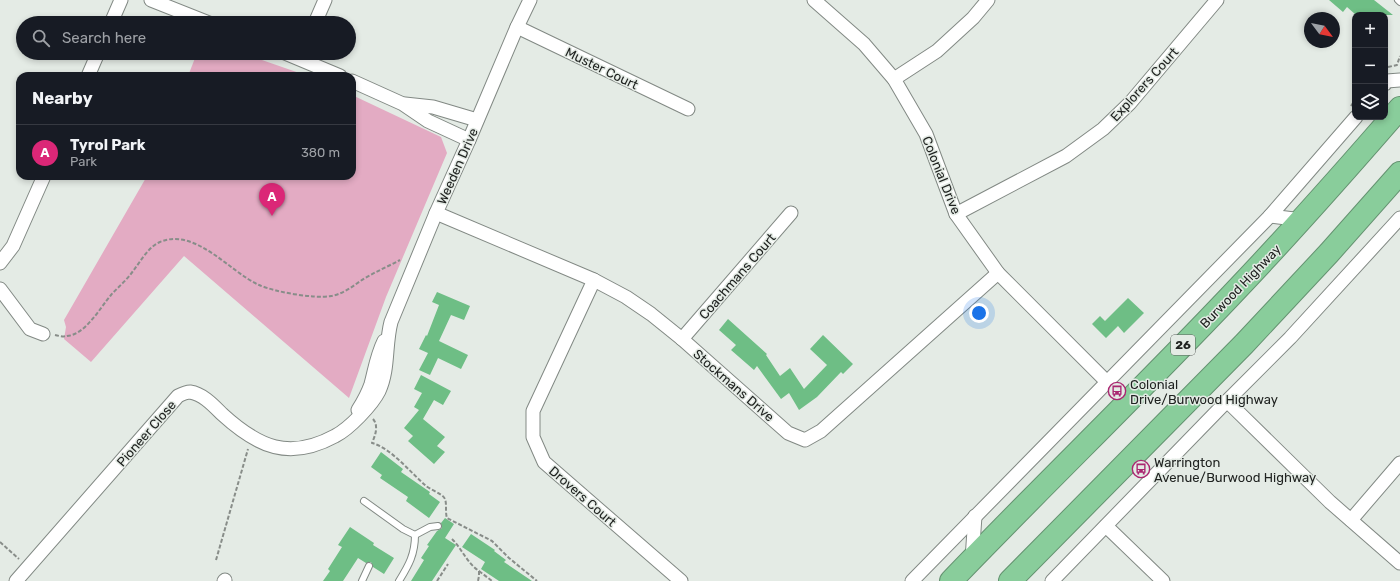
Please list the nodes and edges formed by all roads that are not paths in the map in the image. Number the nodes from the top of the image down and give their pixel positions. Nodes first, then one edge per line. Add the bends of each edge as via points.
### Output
1 (121, 0) edge
2 (151, 0) edge
3 (325, 0) edge
4 (530, 0) edge
5 (814, 0) edge
6 (988, 0) edge
7 (1217, 0) edge
8 (114, 16) edge
9 (191, 16) edge
10 (318, 16) edge
11 (517, 26) junction
12 (95, 60) edge
13 (309, 60) edge
14 (90, 72) edge
15 (332, 72) edge
16 (894, 79) junction
17 (1400, 80) edge
18 (1388, 81) edge
19 (356, 83) edge
20 (403, 104) junction
21 (1400, 108) edge
22 (688, 109) dead end
23 (478, 120) junction
24 (1353, 120) edge
25 (470, 140) junction
26 (1400, 173) edge
27 (42, 180) edge
28 (436, 213) junction
29 (791, 213) dead end
30 (956, 214) junction
31 (1270, 216) junction
32 (1400, 218) edge
33 (1302, 220) junction
34 (0, 263) edge
35 (998, 273) junction
36 (594, 280) junction
37 (0, 289) edge
38 (43, 334) road end
39 (682, 339) junction
40 (1107, 382) junction
41 (1227, 401) junction
42 (349, 425) joint
43 (1400, 463) edge
44 (364, 501) dead end
45 (975, 516) junction
46 (1351, 520) junction
47 (438, 526) dead end
48 (1106, 526) junction
49 (415, 535) junction
50 (1400, 563) edge
51 (369, 566) dead end
52 (961, 574) edge
53 (16, 581) edge
54 (362, 581) edge
55 (399, 581) edge
56 (681, 581) edge
57 (912, 581) edge
58 (1010, 581) edge
59 (1052, 581) edge
60 (1163, 581) edge

1 - 8 street
2 - 9 street
3 - 10 street
4 - 11 street, Weeden Drive
5 - 16 street, Colonial Drive via 864,44
6 - 16 street via 973,18 937,51
7 - 30 street, Explorers Court via 1130,103 1103,129 1066,156
11 - 22 street, Muster Court
11 - 23 street, Weeden Drive
12 - 14 street
13 - 15 street
16 - 30 street, Colonial Drive via 926,134
17 - 18 street
19 - 20 street
20 - 23 street via 433,107
20 - 25 street via 428,121
21 - 33 highway, Burwood Highway / 26
23 - 25 street, Weeden Drive
24 - 31 street, Burwood Highway
25 - 28 street, Weeden Drive
26 - 58 highway via 1244,344
27 - 34 street via 13,246
28 - 36 street, Stockmans Drive
28 - 42 street, Weeden Drive via 391,322 385,371 379,391
29 - 39 street, Coachmans Court
30 - 35 street, Colonial Drive
31 - 33 street
31 - 40 street, Burwood Highway
32 - 41 street via 1290,338
33 - 52 highway, Burwood Highway / 26
35 - 39 street, Stockmans Drive via 821,431 805,440 788,433
35 - 40 street, Colonial Drive
36 - 39 street, Stockmans Drive via 626,297
36 - 56 street, Drovers Court via 533,411 533,437 544,462
37 - 38 street via 30,329
40 - 45 street, Burwood Highway
41 - 46 street
41 - 48 street
42 - 53 street, Pioneer Close via 342,433 313,446 298,449 276,447 249,436 200,396 190,392 178,396
43 - 46 street
44 - 49 lane via 403,530
45 - 52 street, Burwood Highway
45 - 57 street, Burwood Highway
46 - 50 street
47 - 49 lane
48 - 59 street
48 - 60 street
49 - 55 lane via 415,548 410,564
51 - 54 lane

